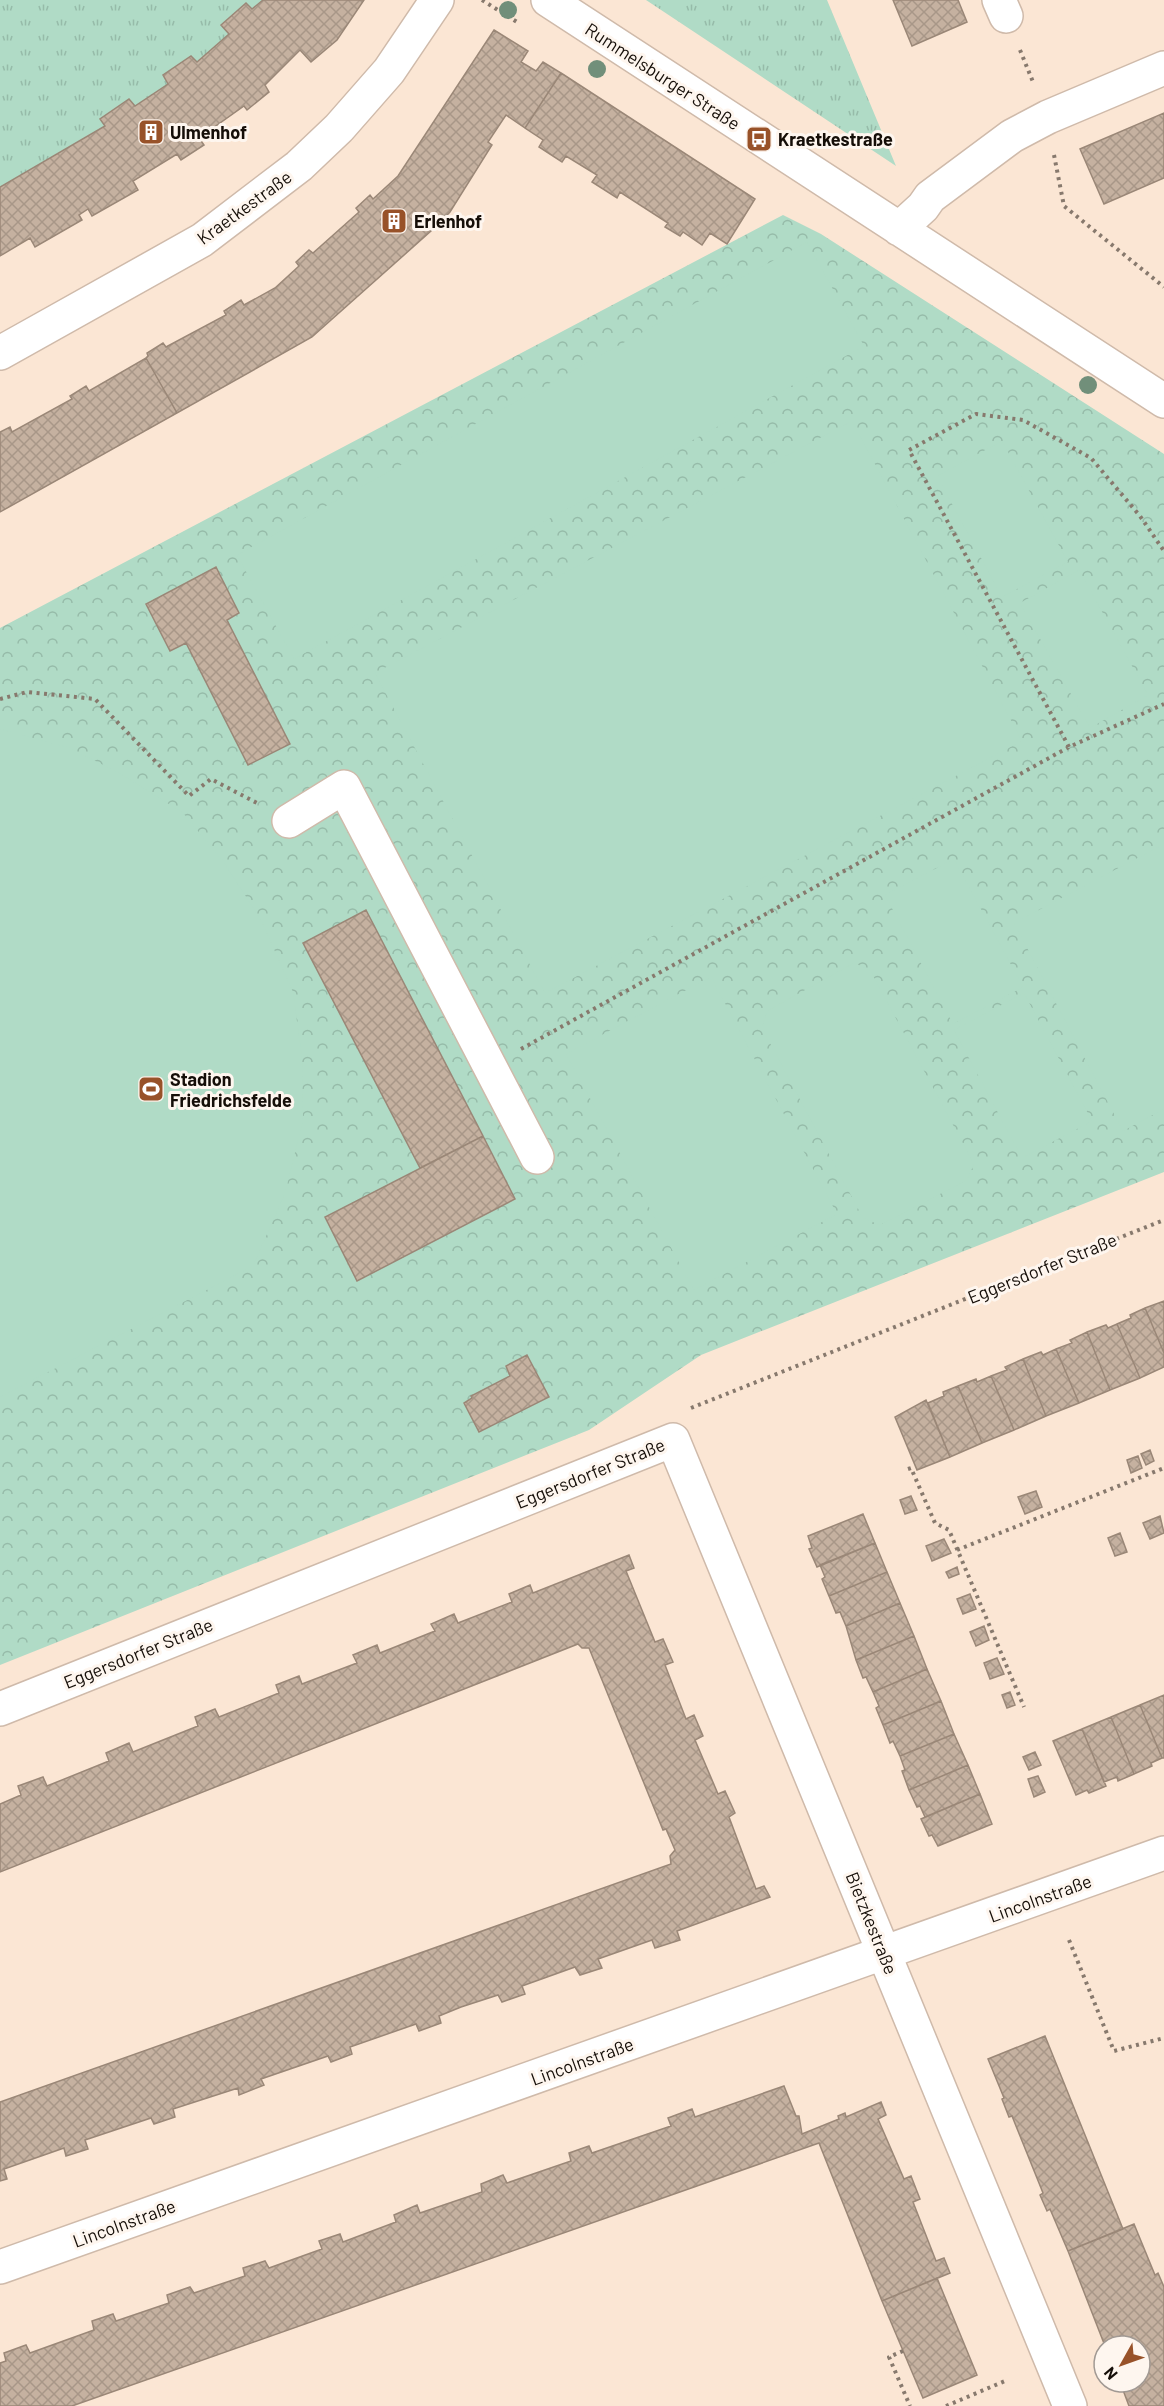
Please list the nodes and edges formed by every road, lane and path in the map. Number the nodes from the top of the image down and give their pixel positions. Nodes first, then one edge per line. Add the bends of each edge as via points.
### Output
1 (437, 0) edge
2 (548, 0) edge
3 (1002, 8) edge
4 (1164, 68) edge
5 (1048, 117) junction
6 (899, 229) junction
7 (1164, 287) edge
8 (0, 353) edge
9 (1164, 401) edge
10 (1164, 551) edge
11 (0, 699) edge
12 (1164, 704) edge
13 (1070, 747) junction
14 (289, 821) joint
15 (489, 1067) junction
16 (537, 1157) dead end
17 (1164, 1220) edge
18 (673, 1440) junction
19 (1164, 1468) edge
20 (908, 1469) dead end
21 (957, 1550) junction
22 (1023, 1707) dead end
23 (0, 1708) edge
24 (1164, 1853) edge
25 (1069, 1940) dead end
26 (884, 1953) junction
27 (1164, 2038) edge
28 (0, 2267) edge
29 (903, 2351) dead end
30 (1005, 2381) dead end
31 (910, 2406) edge
32 (946, 2406) edge
33 (1070, 2406) edge

1 - 8 street, Kraetkestraße via 389,70 339,128 299,166 202,240
2 - 6 street, Rummelsburger Straße
3 - 5 path
4 - 5 street
5 - 6 street via 1012,135 939,190
5 - 7 path via 1064,206
6 - 9 street, Rummelsburger Straße
10 - 13 path via 1091,458 1023,420 976,414 909,450
11 - 14 path via 27,692 95,699 189,796 211,779
12 - 13 path
13 - 15 path
14 - 15 street via 345,787
15 - 16 street
17 - 18 path, Eggersdorfer Straße via 706,1401 692,1408
18 - 23 street, Eggersdorfer Straße
18 - 26 street, Bietzkestraße
19 - 21 path
20 - 21 path via 911,1468 934,1523 949,1530
21 - 22 path
24 - 26 street, Lincolnstraße
25 - 27 path via 1114,2051
26 - 28 street, Lincolnstraße
26 - 33 street, Bietzkestraße
29 - 31 path via 889,2357
30 - 32 path

